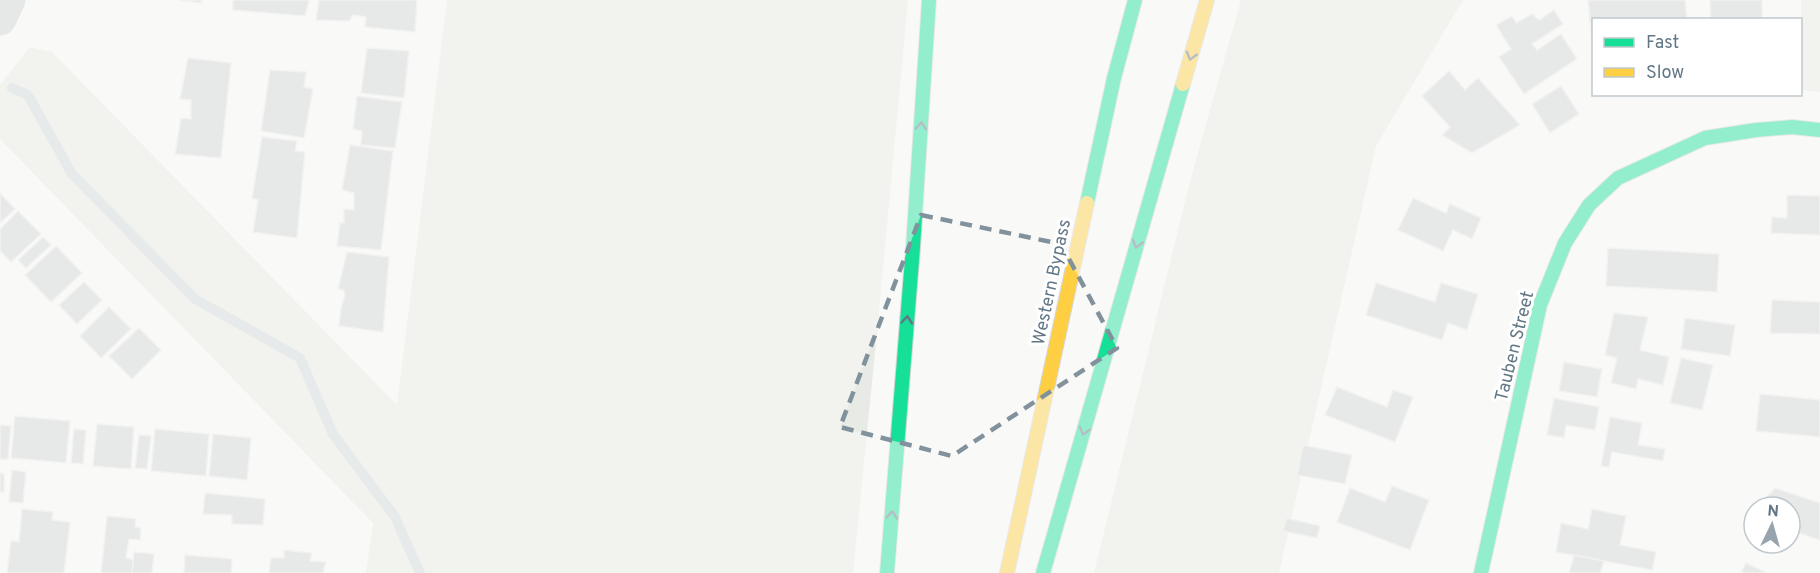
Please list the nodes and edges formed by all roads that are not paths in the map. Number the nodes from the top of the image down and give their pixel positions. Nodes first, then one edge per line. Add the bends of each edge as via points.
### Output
1 (9, 0) edge
2 (929, 0) edge
3 (1135, 0) edge
4 (1207, 0) edge
5 (0, 20) edge
6 (1820, 130) edge
7 (887, 573) edge
8 (1007, 573) edge
9 (1043, 573) edge
10 (1481, 573) edge

1 - 5 street
7 -> 2 main road
3 - 8 main road, Western Bypass via 1114,78
4 -> 9 main road
6 - 10 main road, Tauben Street via 1792,127 1705,138 1618,178 1589,205 1565,243 1540,305

